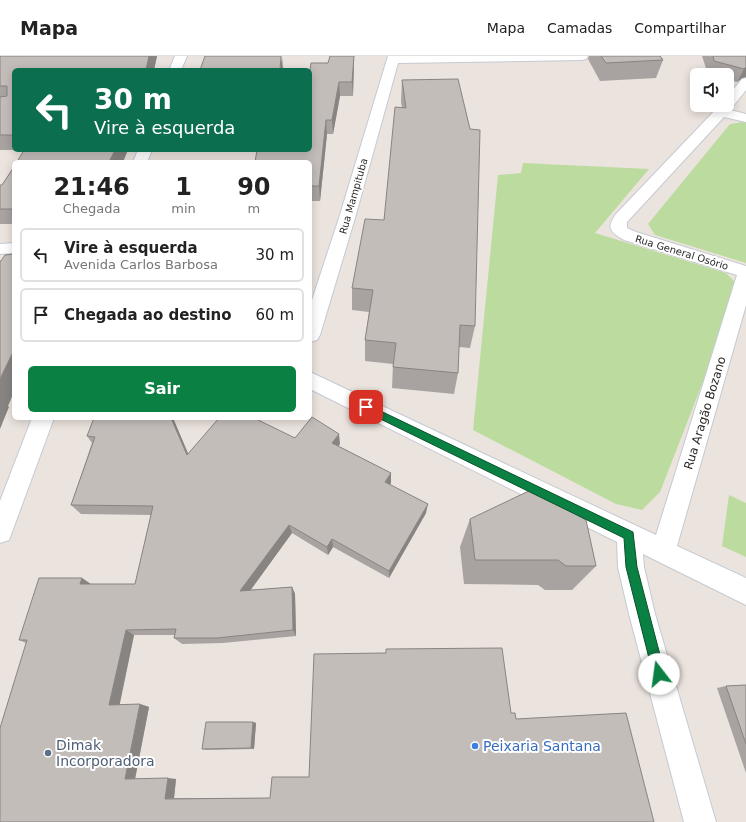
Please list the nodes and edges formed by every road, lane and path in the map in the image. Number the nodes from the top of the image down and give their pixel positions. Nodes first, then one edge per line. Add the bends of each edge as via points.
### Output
1 (181, 56) edge
2 (582, 56) edge
3 (393, 58) edge
4 (176, 68) edge
5 (746, 82) edge
6 (734, 96) edge
7 (720, 112) edge
8 (734, 112) edge
9 (746, 118) edge
10 (12, 248) edge
11 (0, 249) edge
12 (746, 273) edge
13 (312, 329) edge
14 (312, 381) edge
15 (42, 420) edge
16 (0, 532) edge
17 (629, 535) junction
18 (663, 552) junction
19 (746, 592) edge
20 (700, 822) edge

1 - 4 street
2 - 3 street
3 - 13 street, Rua Mampituba
5 - 6 street
7 - 12 street, Rua General Osório via 622,217 619,230 630,236
8 - 9 street
10 - 11 street
12 - 18 street, Rua Aragão Bozano
14 - 17 street
15 - 16 street
17 - 18 street
17 - 20 street via 631,567 642,614
18 - 19 street

